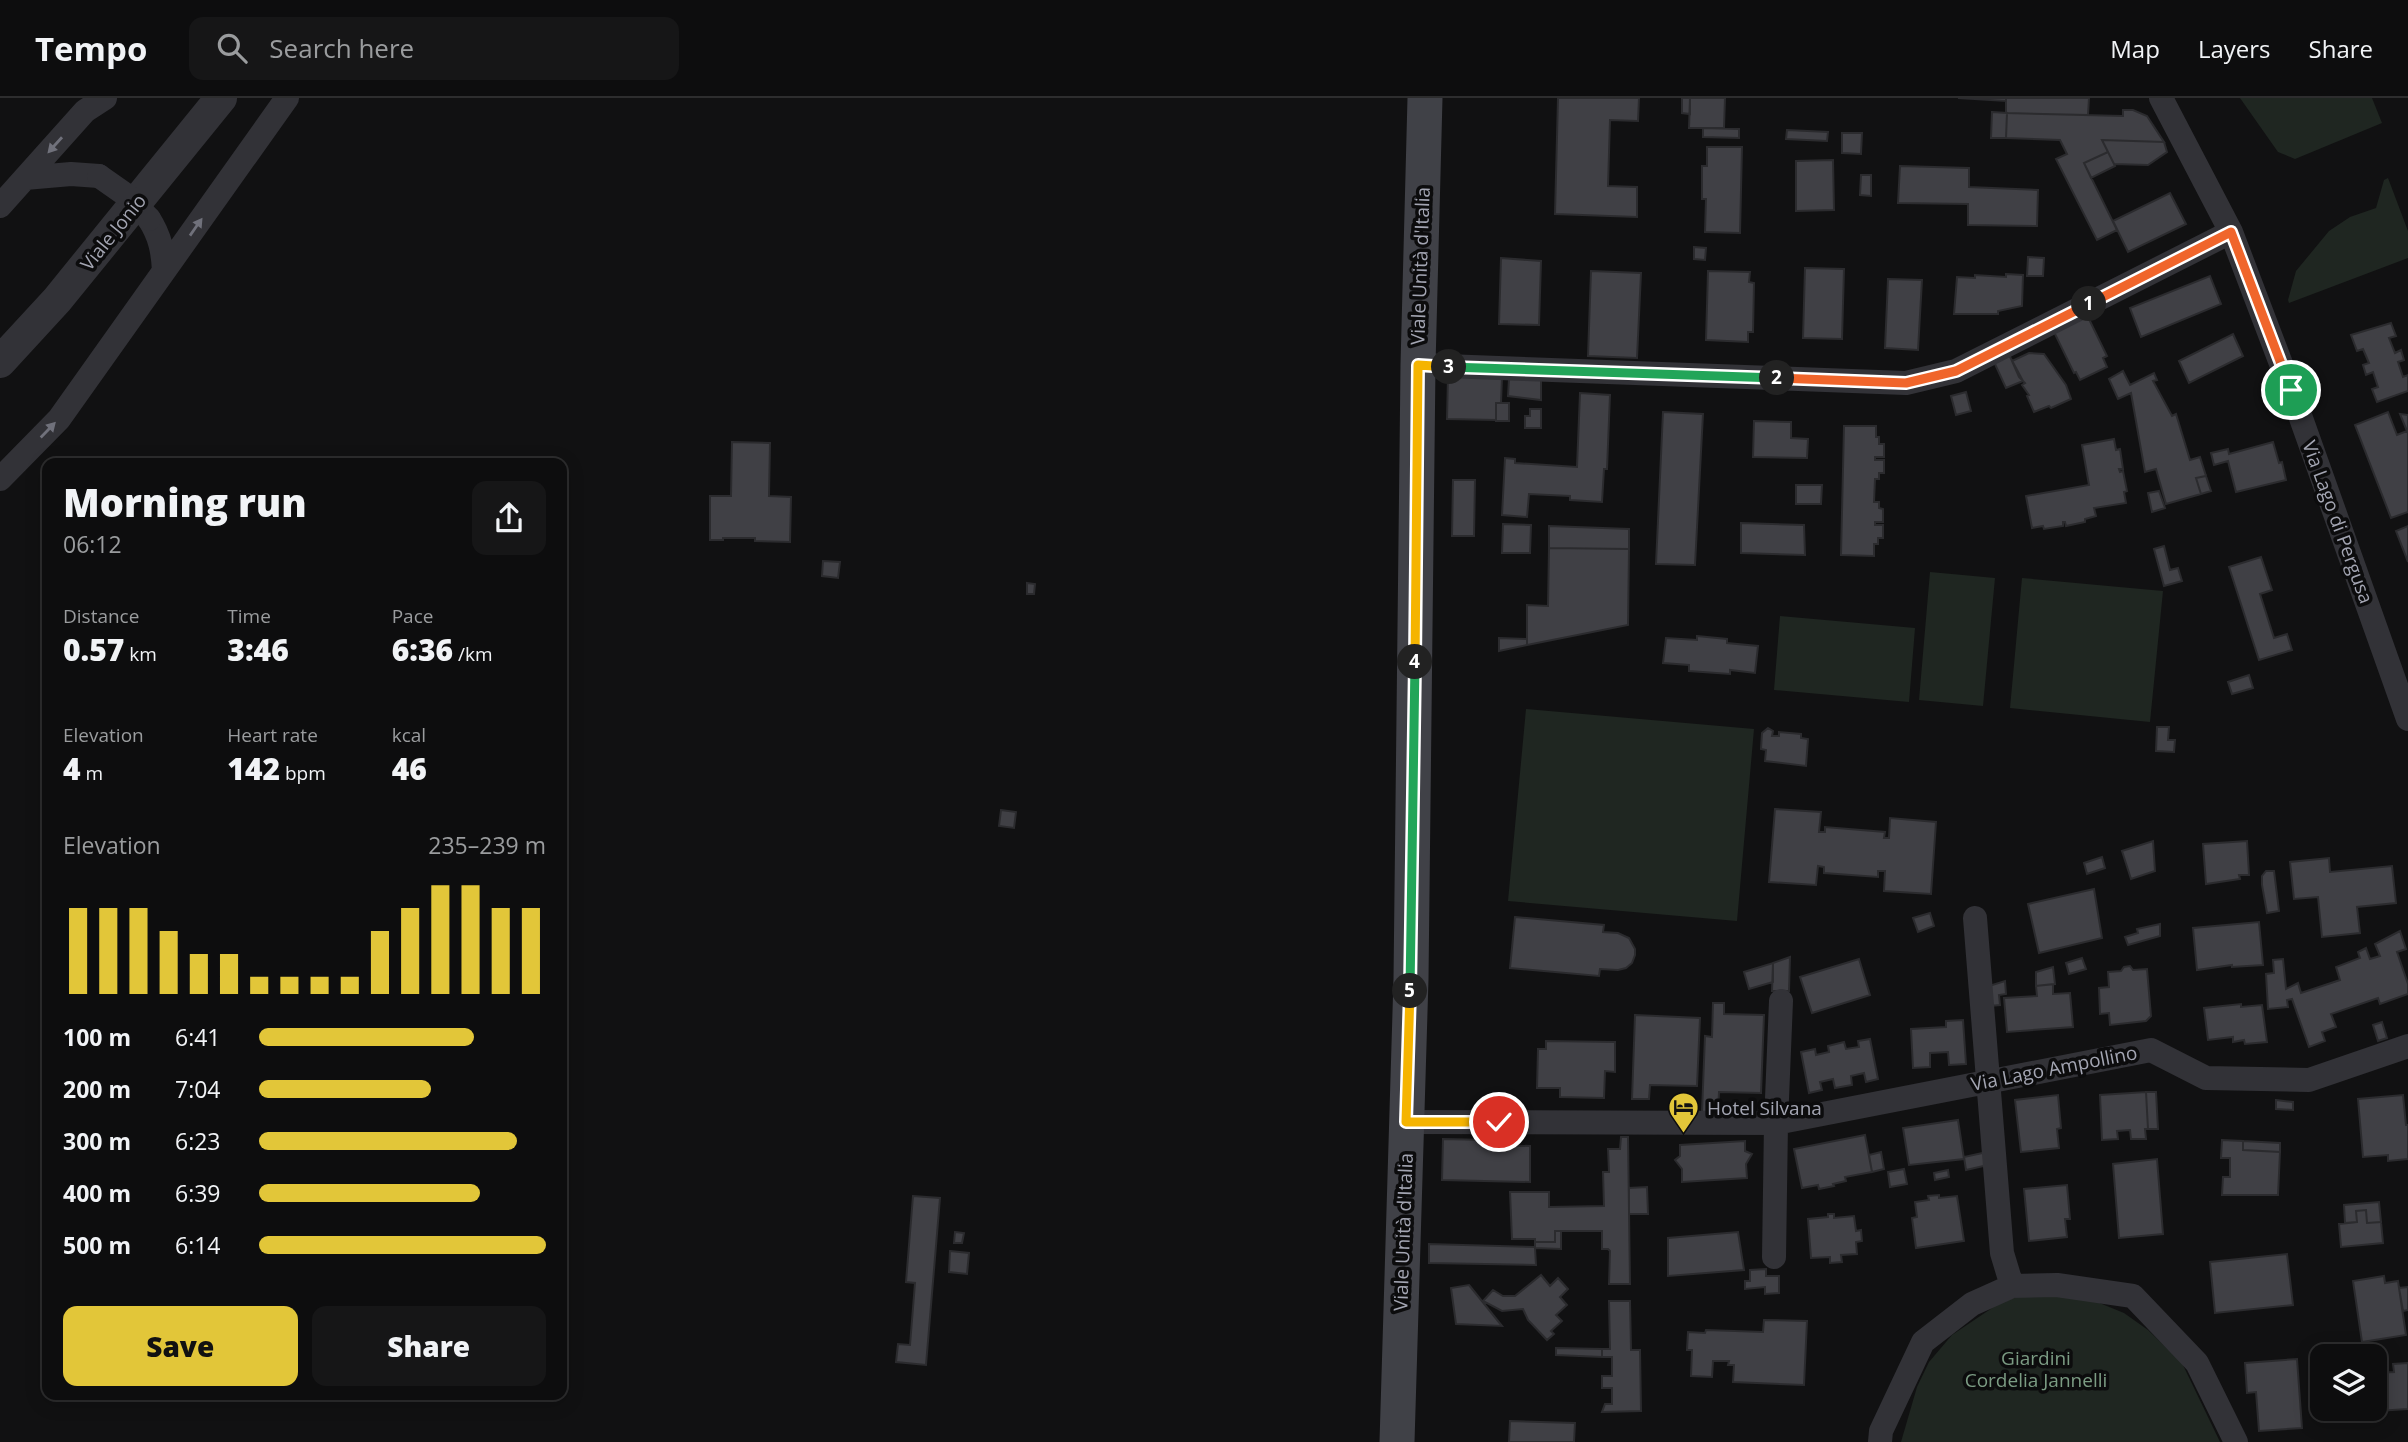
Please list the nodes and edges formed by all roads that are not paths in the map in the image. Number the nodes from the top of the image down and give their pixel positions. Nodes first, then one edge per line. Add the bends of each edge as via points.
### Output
1 (104, 98) edge
2 (221, 98) edge
3 (287, 98) edge
4 (1425, 98) edge
5 (2161, 98) edge
6 (25, 178) junction
7 (0, 206) edge
8 (2231, 232) junction
9 (164, 271) junction
10 (0, 362) edge
11 (1418, 365) junction
12 (0, 479) edge
13 (2408, 719) edge
14 (1975, 918) dead end
15 (1780, 1001) dead end
16 (2408, 1046) edge
17 (1988, 1082) junction
18 (1406, 1122) junction
19 (1776, 1123) junction
20 (1774, 1257) dead end
21 (2012, 1286) junction
22 (1397, 1442) edge
23 (1880, 1442) edge
24 (2236, 1442) edge

1 -> 6 street via 85,111
2 - 10 street, Viale Jonio via 57,300
9 -> 3 street
4 - 11 main road, Viale Unità d'Italia
5 - 8 street, Via Lago di Pergusa
6 - 7 street
6 - 9 street, bridge via 71,173 99,176 129,197 149,219 158,233
8 - 11 street via 1956,371 1906,383
8 - 13 street, Via Lago di Pergusa
12 -> 9 street via 59,419
11 - 18 main road, Viale Unità d'Italia
14 - 17 street
15 - 19 street
16 - 17 street, Via Lago Ampollino via 2309,1080 2206,1078 2151,1050
17 - 19 street, Via Lago Ampollino
17 - 21 street via 2002,1252
18 - 19 street, Via Lago Ampollino
18 - 22 main road, Viale Unità d'Italia
19 - 20 street
21 - 23 street via 1972,1304 1923,1342
21 - 24 street via 2057,1285 2133,1296 2197,1363

